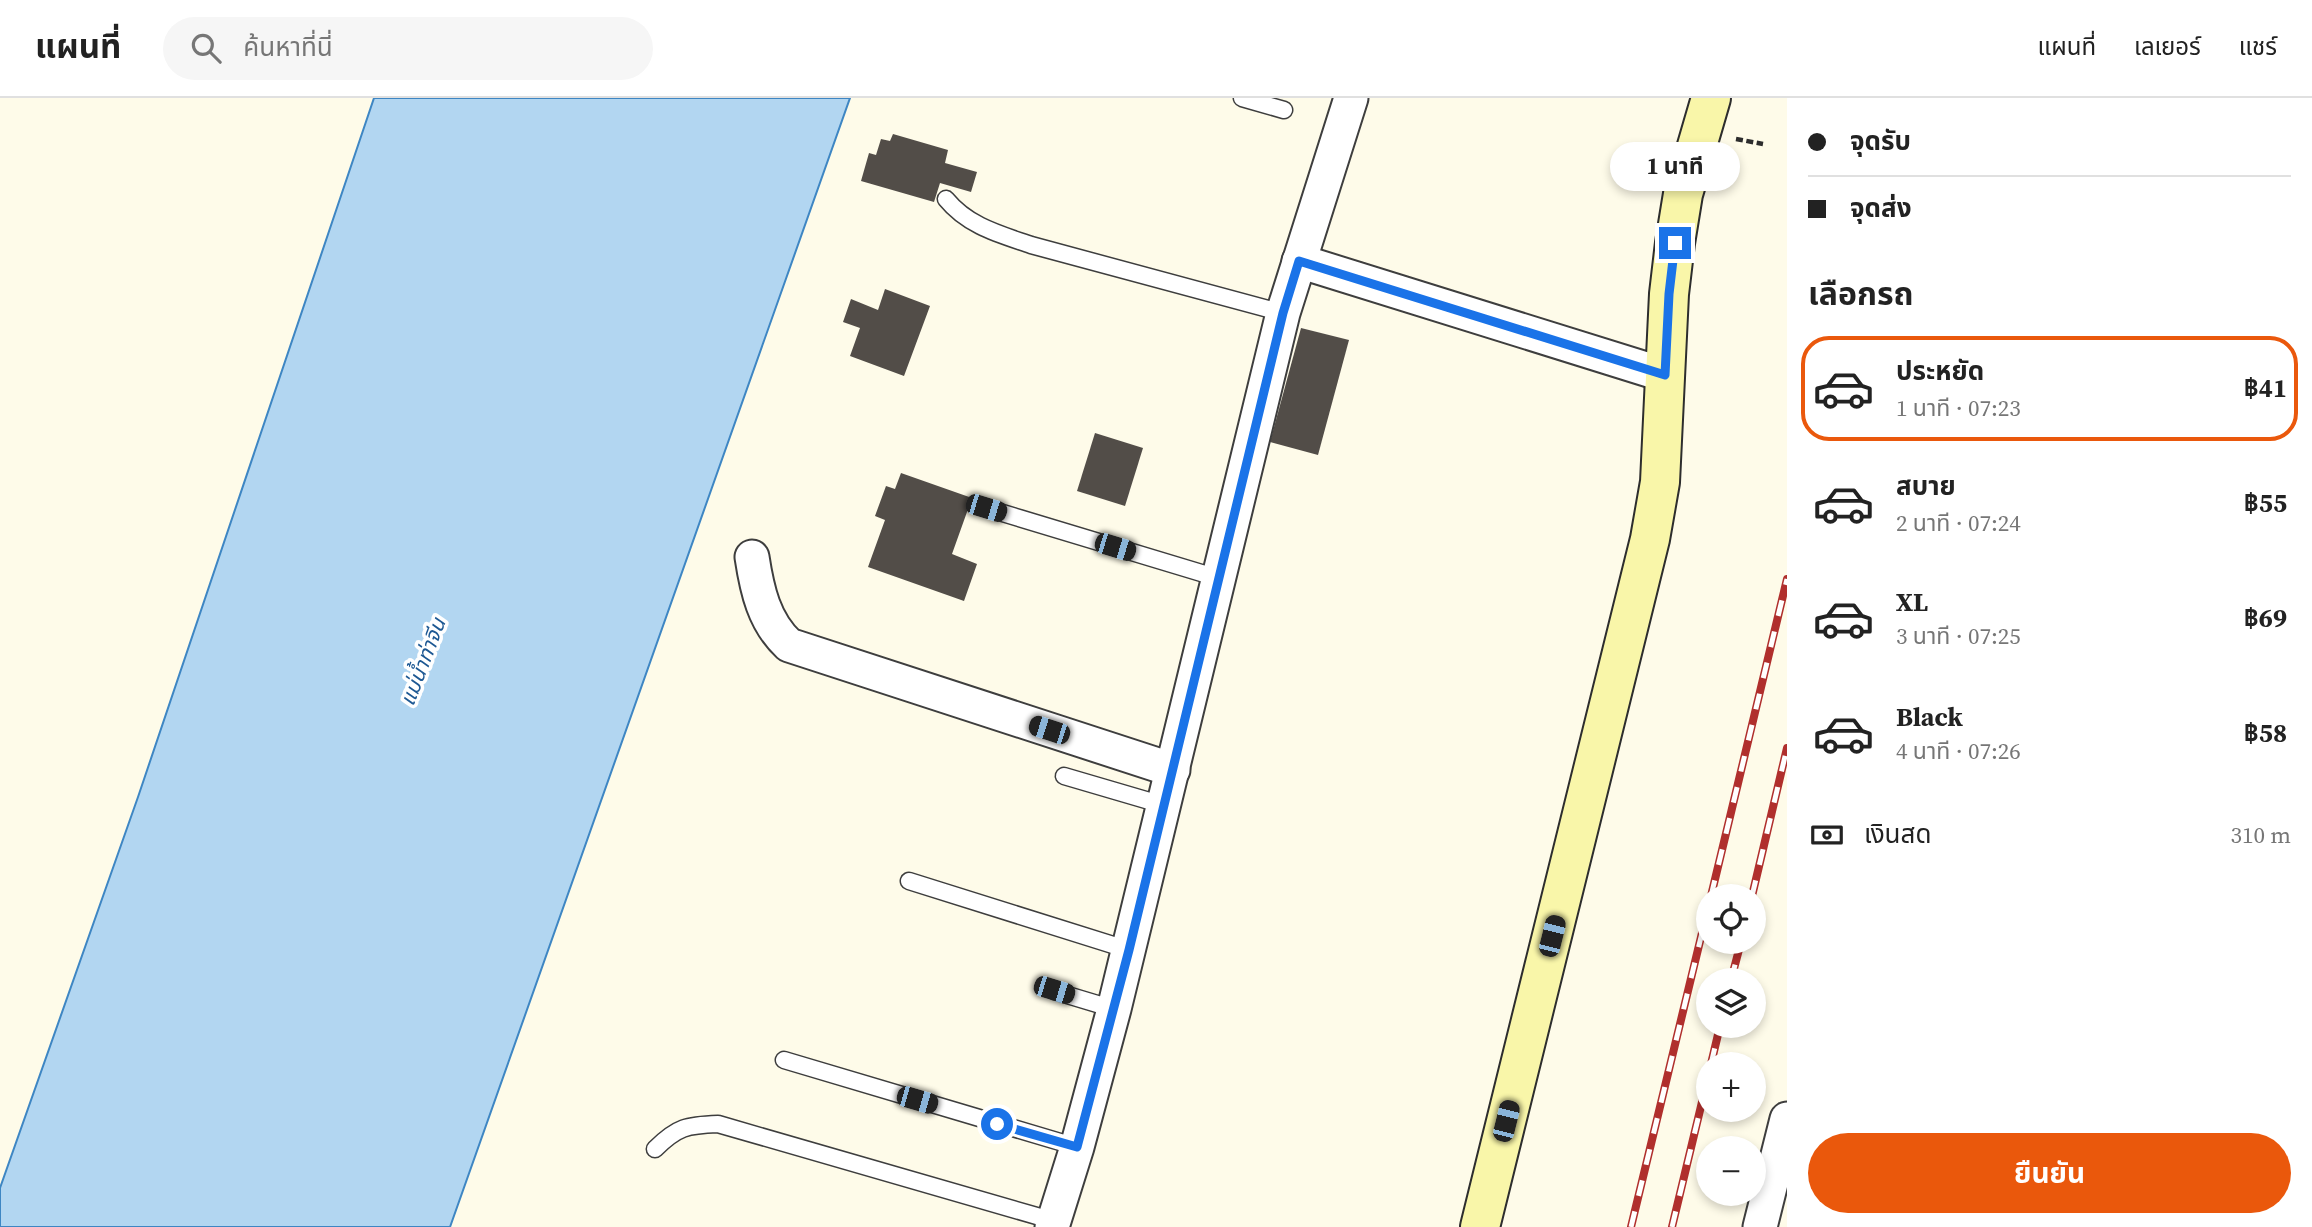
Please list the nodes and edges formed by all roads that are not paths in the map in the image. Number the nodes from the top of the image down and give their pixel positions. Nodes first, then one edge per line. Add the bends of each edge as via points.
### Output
1 (1242, 98) edge
2 (1711, 98) edge
3 (1284, 110) dead end
4 (1339, 116) edge
5 (946, 200) dead end
6 (1299, 261) junction
7 (1283, 313) junction
8 (1665, 375) junction
9 (986, 508) dead end
10 (752, 557) dead end
11 (1218, 578) junction
12 (1172, 770) junction
13 (1064, 776) dead end
14 (1163, 806) junction
15 (909, 881) dead end
16 (1129, 950) junction
17 (1054, 990) dead end
18 (1114, 1010) junction
19 (784, 1060) dead end
20 (1787, 1119) edge
21 (1077, 1147) junction
22 (655, 1149) dead end
23 (1053, 1224) edge
24 (1480, 1227) edge
25 (1760, 1227) edge

1 - 3 lane
2 - 8 street via 1683,194 1669,294
4 - 6 street
5 - 7 lane via 969,222 1005,236
6 - 7 street
6 - 8 street
7 - 11 street
8 - 24 street via 1660,482 1650,539
9 - 11 lane
10 - 12 street via 761,602 789,645
11 - 12 street
12 - 14 street
13 - 14 lane
14 - 16 street
15 - 16 lane
16 - 18 street
17 - 18 lane
18 - 21 street
19 - 21 lane
20 - 25 street
21 - 23 street
22 - 23 lane via 682,1127 718,1124

